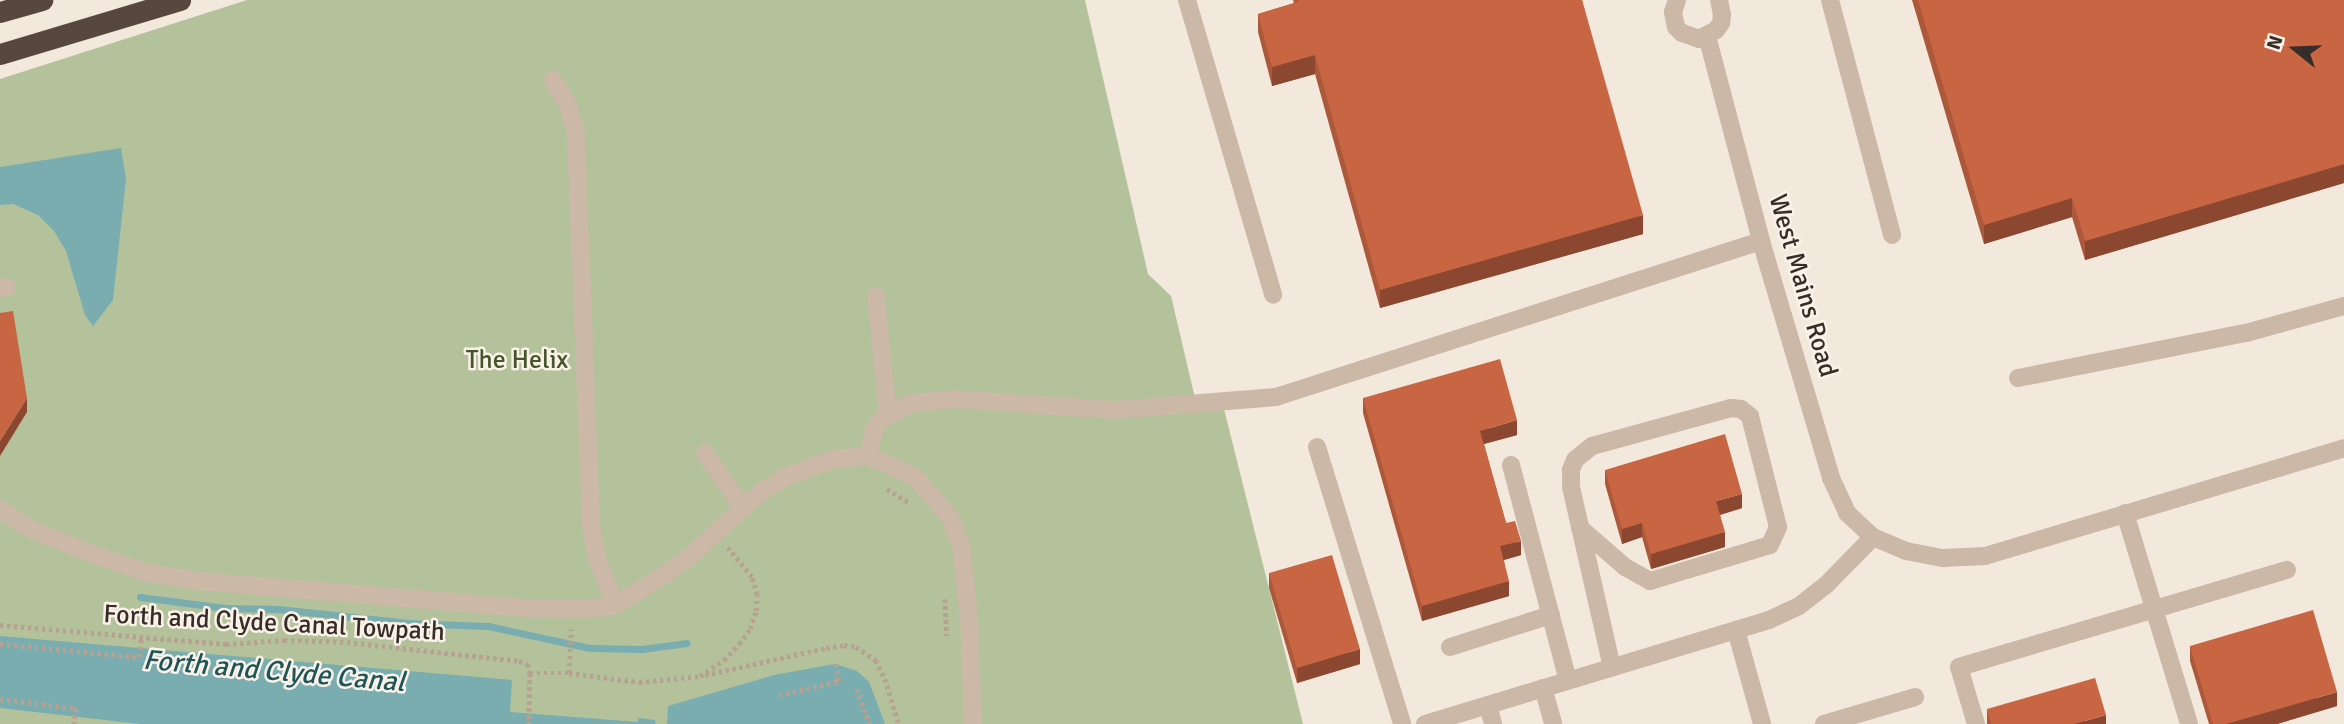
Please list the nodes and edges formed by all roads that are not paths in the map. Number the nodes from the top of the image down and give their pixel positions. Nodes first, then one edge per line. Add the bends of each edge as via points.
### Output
1 (42, 0) edge
2 (180, 0) edge
3 (1186, 0) edge
4 (1677, 0) edge
5 (1830, 0) edge
6 (1720, 2) edge
7 (0, 12) edge
8 (1707, 36) junction
9 (0, 54) edge
10 (553, 80) dead end
11 (1892, 234) dead end
12 (1760, 242) junction
13 (1273, 295) dead end
14 (876, 296) dead end
15 (2344, 306) edge
16 (2018, 378) dead end
17 (888, 416) junction
18 (1317, 447) dead end
19 (2344, 448) edge
20 (705, 453) dead end
21 (868, 456) junction
22 (1511, 465) dead end
23 (747, 505) junction
24 (0, 509) edge
25 (2125, 513) junction
26 (1580, 528) junction
27 (1873, 537) junction
28 (2287, 570) dead end
29 (615, 605) junction
30 (2154, 609) junction
31 (1551, 615) junction
32 (1736, 630) junction
33 (1450, 647) dead end
34 (1612, 667) junction
35 (1568, 681) junction
36 (1543, 688) junction
37 (1915, 697) dead end
38 (1488, 705) junction
39 (973, 724) edge
40 (1402, 724) edge
41 (1425, 724) edge
42 (1493, 724) edge
43 (1553, 724) edge
44 (1762, 724) edge
45 (1824, 724) edge
46 (1976, 724) edge
47 (2189, 724) edge

1 - 7 highway
2 - 9 highway
3 - 13 street
4 - 8 street via 1672,12 1676,27 1690,37
5 - 11 street
6 - 8 street via 1721,23
8 - 12 street, West Mains Road
10 - 29 street via 568,105 576,135 591,524 597,558
12 - 17 street via 1276,397 1115,410 940,400 909,404
12 - 27 street, West Mains Road via 1831,478 1847,513
14 - 17 street
15 - 16 street via 2246,333
17 - 21 street via 874,429
18 - 40 street
19 - 25 street, West Mains Road
20 - 23 street via 736,498
21 - 23 street via 834,458 807,467 762,491
21 - 39 street via 915,477 950,517 961,545
22 - 31 street
23 - 29 street via 688,558
24 - 29 street via 30,529 98,556 144,572 198,581 539,609 591,610
25 - 27 street, West Mains Road via 1984,556 1943,558 1906,551
25 - 30 street
26 - 26 street via 1570,470 1592,446 1731,408 1750,416 1778,527 1770,545 1650,581 1625,567
26 - 34 street
27 - 32 street via 1799,606
28 - 30 street
30 - 46 street via 1959,667
30 - 47 street
31 - 33 street
31 - 35 street
32 - 34 street
32 - 44 street
34 - 35 street
35 - 36 street
36 - 38 street
36 - 43 street
37 - 45 street
38 - 41 street
38 - 42 street

